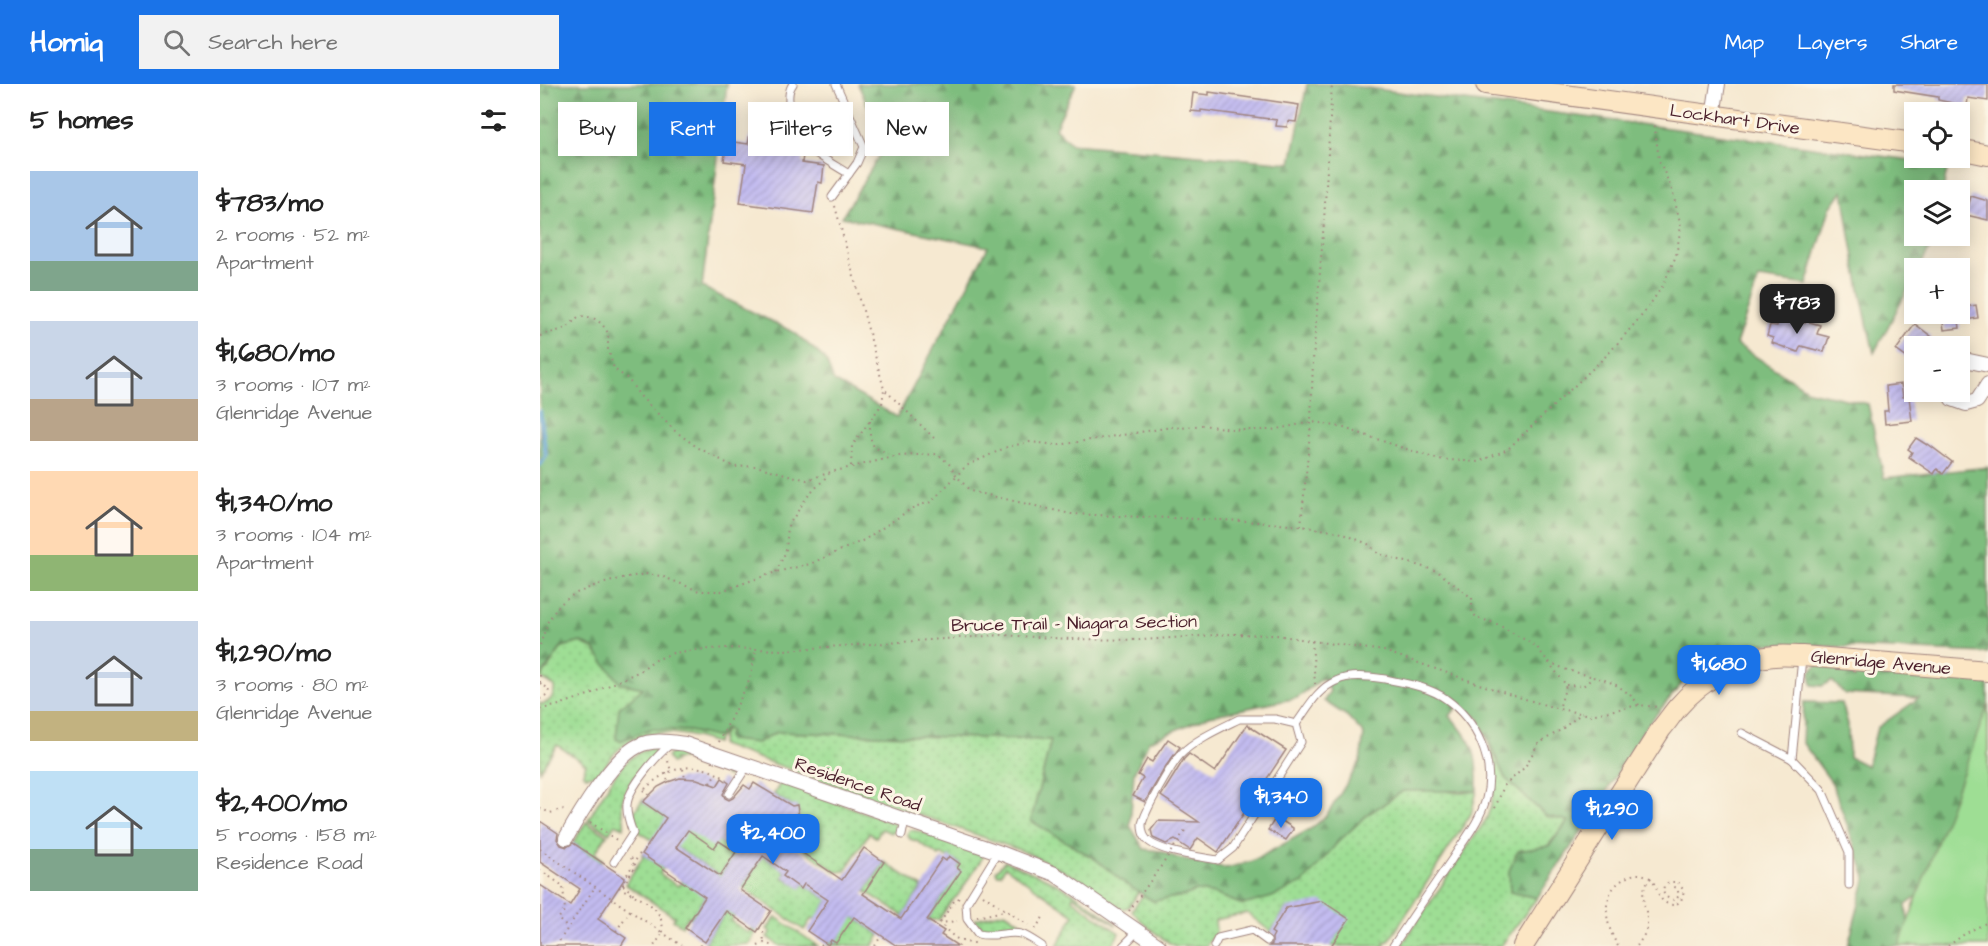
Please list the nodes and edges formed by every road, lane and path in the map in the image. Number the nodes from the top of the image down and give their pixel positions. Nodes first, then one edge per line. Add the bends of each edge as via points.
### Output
1 (793, 84) edge
2 (836, 84) edge
3 (1332, 84) edge
4 (1485, 84) edge
5 (1718, 84) edge
6 (1652, 107) junction
7 (1713, 116) junction
8 (1904, 142) edge
9 (1970, 151) edge
10 (1988, 155) edge
11 (849, 174) junction
12 (832, 197) joint
13 (540, 336) edge
14 (1970, 361) edge
15 (1988, 365) edge
16 (1988, 384) edge
17 (884, 389) junction
18 (1959, 402) edge
19 (870, 421) junction
20 (1311, 422) junction
21 (937, 441) dead end
22 (893, 457) junction
23 (851, 467) junction
24 (831, 472) junction
25 (956, 475) junction
26 (1301, 526) junction
27 (776, 572) junction
28 (1312, 642) junction
29 (540, 645) edge
30 (756, 650) junction
31 (1802, 656) junction
32 (1547, 661) junction
33 (1988, 671) edge
34 (540, 675) edge
35 (1594, 677) junction
36 (540, 683) edge
37 (1566, 685) junction
38 (1316, 697) junction
39 (540, 699) edge
40 (1639, 705) junction
41 (1664, 708) dead end
42 (540, 709) edge
43 (1559, 709) junction
44 (1582, 712) junction
45 (1296, 724) junction
46 (1742, 734) dead end
47 (673, 742) junction
48 (713, 753) junction
49 (1792, 759) junction
50 (670, 764) dead end
51 (748, 765) junction
52 (683, 768) junction
53 (671, 771) junction
54 (666, 773) junction
55 (716, 773) junction
56 (686, 778) dead end
57 (729, 779) dead end
58 (668, 782) dead end
59 (710, 783) dead end
60 (644, 790) junction
61 (729, 794) dead end
62 (641, 795) dead end
63 (649, 795) dead end
64 (540, 808) edge
65 (1494, 810) dead end
66 (585, 814) junction
67 (905, 820) junction
68 (1186, 830) dead end
69 (608, 834) dead end
70 (902, 835) dead end
71 (566, 838) dead end
72 (540, 849) edge
73 (641, 852) dead end
74 (998, 852) junction
75 (614, 862) dead end
76 (540, 870) edge
77 (625, 878) dead end
78 (1650, 878) junction
79 (1850, 885) dead end
80 (623, 886) junction
81 (1671, 886) dead end
82 (595, 887) junction
83 (983, 895) dead end
84 (961, 897) dead end
85 (1005, 910) junction
86 (630, 911) junction
87 (1044, 916) dead end
88 (974, 918) dead end
89 (958, 921) dead end
90 (1123, 921) junction
91 (1988, 922) edge
92 (939, 923) junction
93 (933, 924) dead end
94 (568, 928) junction
95 (759, 928) dead end
96 (616, 931) dead end
97 (1138, 931) junction
98 (663, 933) junction
99 (881, 936) dead end
100 (702, 939) dead end
101 (1268, 941) dead end
102 (764, 943) junction
103 (975, 943) dead end
104 (556, 946) edge
105 (654, 946) edge
106 (682, 946) edge
107 (700, 946) edge
108 (758, 946) edge
109 (773, 946) edge
110 (874, 946) edge
111 (1042, 946) edge
112 (1123, 946) edge
113 (1159, 946) edge
114 (1214, 946) edge
115 (1393, 946) edge
116 (1523, 946) edge
117 (1618, 946) edge
118 (1637, 946) edge
119 (1948, 946) edge

1 - 11 lane via 789,88 788,106 806,145
2 - 11 lane via 864,147
3 - 20 path
4 - 6 main road, Lockhart Drive
5 - 7 street
6 - 7 main road, Lockhart Drive
6 - 20 path via 1659,160 1681,226 1676,256 1644,313 1534,425 1508,449 1478,462 1436,459 1344,428
7 - 8 main road, Lockhart Drive
9 - 10 main road
11 - 12 lane
12 - 17 path
13 - 24 path via 567,328 578,317 595,319 608,333 614,369 697,447 734,467 756,466 807,480
14 - 15 street
16 - 18 street via 1977,401 1966,405
17 - 19 path via 882,404
17 - 21 path
19 - 22 path via 874,447
19 - 23 path via 852,446
20 - 25 path via 1272,430 1202,425 1059,445 1029,442 1007,447 966,466
20 - 26 path
22 - 23 path
22 - 25 path via 938,454
23 - 24 path
24 - 27 path via 807,497 788,526 786,551
25 - 26 path via 970,491 1071,514 1246,520
25 - 27 path via 932,502 914,507 864,540 810,564
26 - 32 path via 1339,532 1368,544 1379,554 1437,571 1472,598 1472,612 1477,618 1495,622 1536,646
27 - 29 path via 721,591 699,591 645,574 594,586 558,605
28 - 30 path, Bruce Trail - Niagara Section via 1276,634 1142,640 1002,635
28 - 38 path
28 - 43 path, Bruce Trail - Niagara Section via 1384,651
30 - 42 path, Bruce Trail - Niagara Section via 727,648 673,653 588,695
30 - 48 path via 750,679
31 - 33 main road, Glenridge Avenue
31 - 49 lane
31 - 116 main road, Glenridge Avenue via 1772,656 1740,663 1694,691 1678,707
32 - 35 path
32 - 37 path
34 - 36 path
35 - 37 path via 1583,686
35 - 40 path via 1609,681
36 - 39 path via 549,689
37 - 43 path
38 - 45 lane
38 - 115 lane via 1322,688 1338,679 1369,676 1431,691 1460,712 1474,729 1486,757 1486,799 1476,823
40 - 41 path, Bruce Trail - Niagara Section
40 - 44 path, Bruce Trail - Niagara Section via 1590,716
43 - 44 path, Bruce Trail - Niagara Section
44 - 65 path via 1538,744 1525,767 1504,786
45 - 45 lane via 1301,742 1233,848 1218,860 1154,846 1145,838 1142,826 1181,754 1239,719 1275,719
46 - 49 lane
47 - 48 street, Residence Road
47 - 66 street, Residence Road via 638,746 620,761
47 - 75 lane via 628,798 626,808 633,833
48 - 51 street, Residence Road
49 - 79 lane via 1822,789 1849,852
50 - 53 path
51 - 61 lane
51 - 67 street, Residence Road
52 - 53 path
52 - 55 path via 698,767
52 - 56 path
53 - 54 path
54 - 58 path
54 - 60 path
55 - 57 path
55 - 59 path
60 - 62 path
60 - 63 path
64 - 66 path via 550,813 576,805
66 - 69 path
66 - 71 street, Residence Road
67 - 70 lane
67 - 74 street, Residence Road
68 - 90 path, bridge
72 - 82 path
73 - 80 path
74 - 90 street, Residence Road via 1055,874
74 - 111 lane via 966,904 967,919 978,934 1023,934
76 - 94 path via 563,886 565,910 559,920
77 - 80 path
78 - 81 path via 1663,903 1675,905 1684,896 1682,885 1674,881 1664,886 1665,896 1676,900 1680,890
78 - 117 path via 1637,873 1629,875 1611,889 1608,920
78 - 118 path via 1642,893 1648,923
80 - 98 path via 655,908 663,920
82 - 86 path
82 - 94 path
83 - 85 path
84 - 92 path
85 - 87 path via 1035,929
85 - 88 path
86 - 96 path
86 - 98 path
89 - 92 path
90 - 97 street, Residence Road
91 - 119 path
92 - 93 path
92 - 103 path via 964,943
94 - 104 path
95 - 102 path via 763,930
97 - 112 lane
97 - 113 street, Residence Road
98 - 105 path
98 - 106 path
99 - 110 path
100 - 107 path
101 - 114 lane via 1252,930 1218,938
102 - 108 path
102 - 109 path

